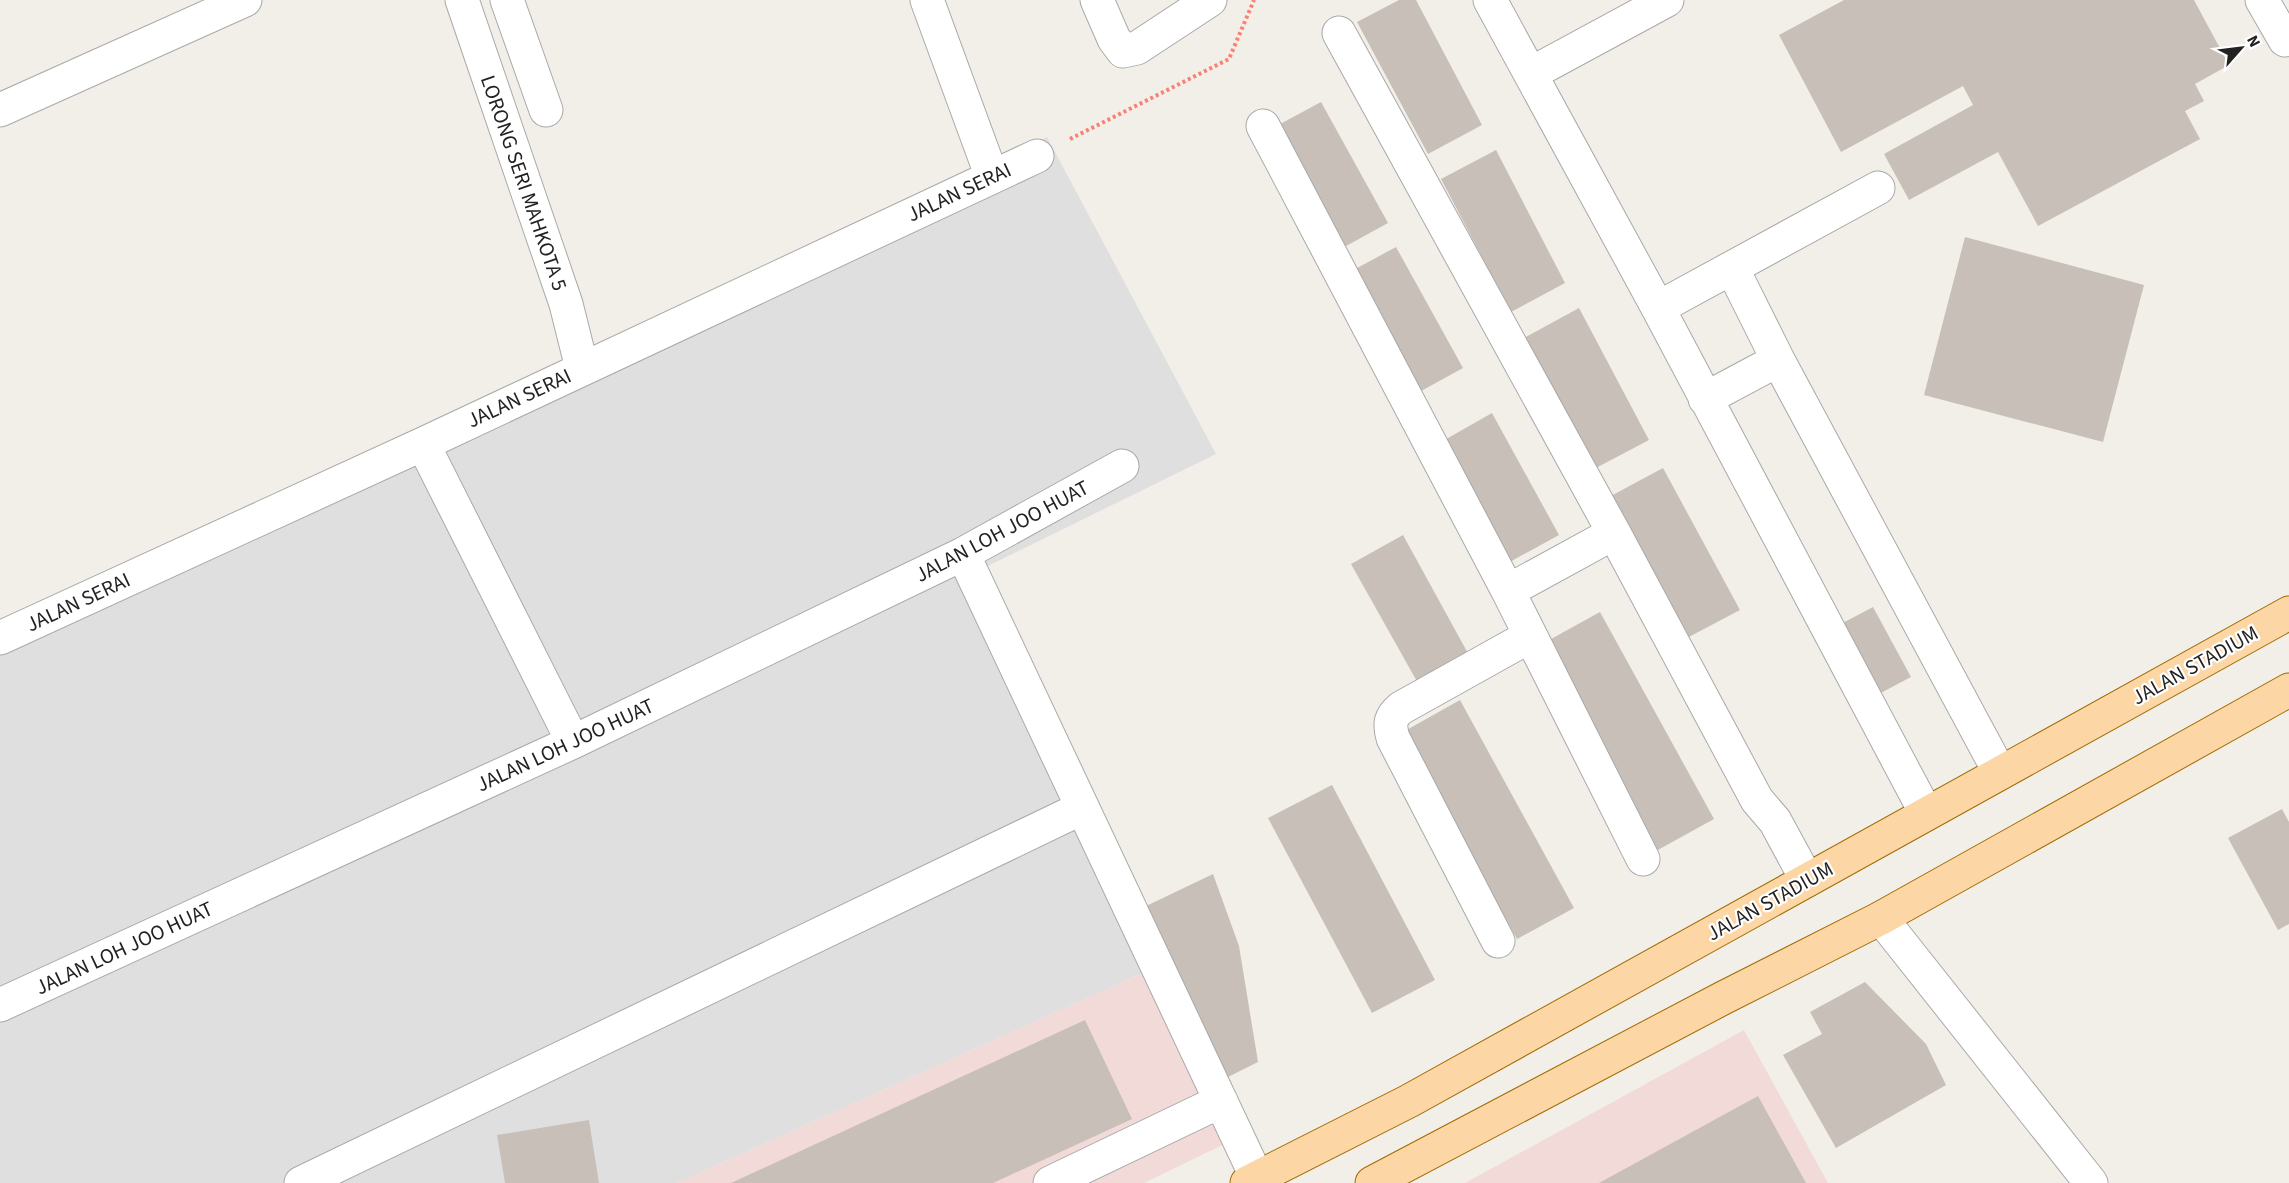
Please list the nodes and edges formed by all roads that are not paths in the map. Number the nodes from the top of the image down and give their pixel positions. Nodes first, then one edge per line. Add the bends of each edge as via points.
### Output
1 (245, 0) edge
2 (462, 0) edge
3 (507, 0) edge
4 (927, 0) edge
5 (1097, 0) edge
6 (1210, 0) edge
7 (1490, 0) edge
8 (1667, 0) edge
9 (2262, 0) edge
10 (1618, 12) edge
11 (1339, 33) dead end
12 (2285, 40) dead end
13 (1532, 73) junction
14 (0, 110) edge
15 (546, 110) dead end
16 (1263, 126) dead end
17 (1037, 156) road end
18 (992, 177) junction
19 (1878, 188) dead end
20 (1732, 268) junction
21 (1658, 308) junction
22 (1778, 360) junction
23 (582, 368) junction
24 (1705, 399) junction
25 (423, 444) junction
26 (1122, 466) dead end
27 (1614, 533) junction
28 (963, 554) junction
29 (1508, 591) junction
30 (2289, 613) edge
31 (1530, 636) junction
32 (0, 638) edge
33 (2289, 690) edge
34 (573, 742) junction
35 (2000, 772) junction
36 (1082, 808) junction
37 (1926, 813) junction
38 (1643, 859) dead end
39 (1807, 880) junction
40 (1881, 918) junction
41 (1498, 941) dead end
42 (0, 1005) edge
43 (1221, 1101) junction
44 (1252, 1180) edge
45 (302, 1183) edge
46 (1050, 1183) edge
47 (1372, 1183) edge
48 (2091, 1183) edge

1 - 14 street
2 - 23 street, LORONG SERI MAHKOTA 5 via 566,304
3 - 15 street
4 - 18 street
5 - 6 street via 1123,51 1137,48
7 - 13 street
8 - 10 street
9 - 12 street
10 - 13 street
11 - 27 street
13 - 21 street
16 - 29 street
17 - 18 street, JALAN SERAI
18 - 23 street, JALAN SERAI
19 - 20 street
20 - 21 street
20 - 22 street
21 - 24 street
22 - 24 street
22 - 35 street
23 - 25 street, JALAN SERAI
24 - 37 street
25 - 32 street, JALAN SERAI
25 - 34 street
26 - 28 street, JALAN LOH JOO HUAT
27 - 29 street
27 - 39 street via 1757,800 1775,821
28 - 34 street, JALAN LOH JOO HUAT
28 - 36 street
29 - 31 street
30 - 35 main road, JALAN STADIUM
31 - 38 street
31 - 41 street via 1401,708 1390,722 1393,738
33 - 40 main road
34 - 42 street, JALAN LOH JOO HUAT
35 - 37 main road, JALAN STADIUM
36 - 43 street
36 - 45 street
37 - 39 main road, JALAN STADIUM
39 - 44 main road, JALAN STADIUM via 1409,1101
40 - 47 main road
40 - 48 street
43 - 44 street
43 - 46 street

